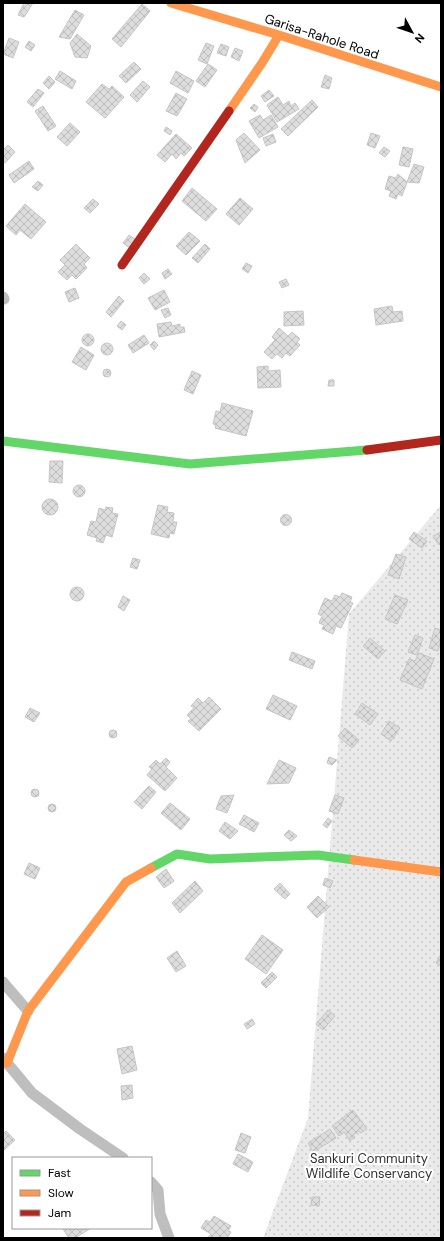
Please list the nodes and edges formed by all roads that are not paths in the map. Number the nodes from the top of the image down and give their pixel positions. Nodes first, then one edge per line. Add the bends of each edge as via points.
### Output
1 (171, 3) edge
2 (280, 35) junction
3 (441, 87) edge
4 (122, 265) dead end
5 (441, 440) edge
6 (3, 441) edge
7 (441, 872) edge
8 (3, 982) edge
9 (28, 1011) junction
10 (5, 1060) edge
11 (122, 1157) edge
12 (152, 1183) edge
13 (169, 1238) edge

1 - 2 street, Garisa-Rahole Road
2 - 3 street, Garisa-Rahole Road
2 - 4 street
5 - 6 street via 382,449 190,464
7 - 9 street via 318,855 210,859 177,854 126,882
8 - 9 street
9 - 10 street
10 - 11 street via 32,1093
12 - 13 street via 158,1190 160,1214

